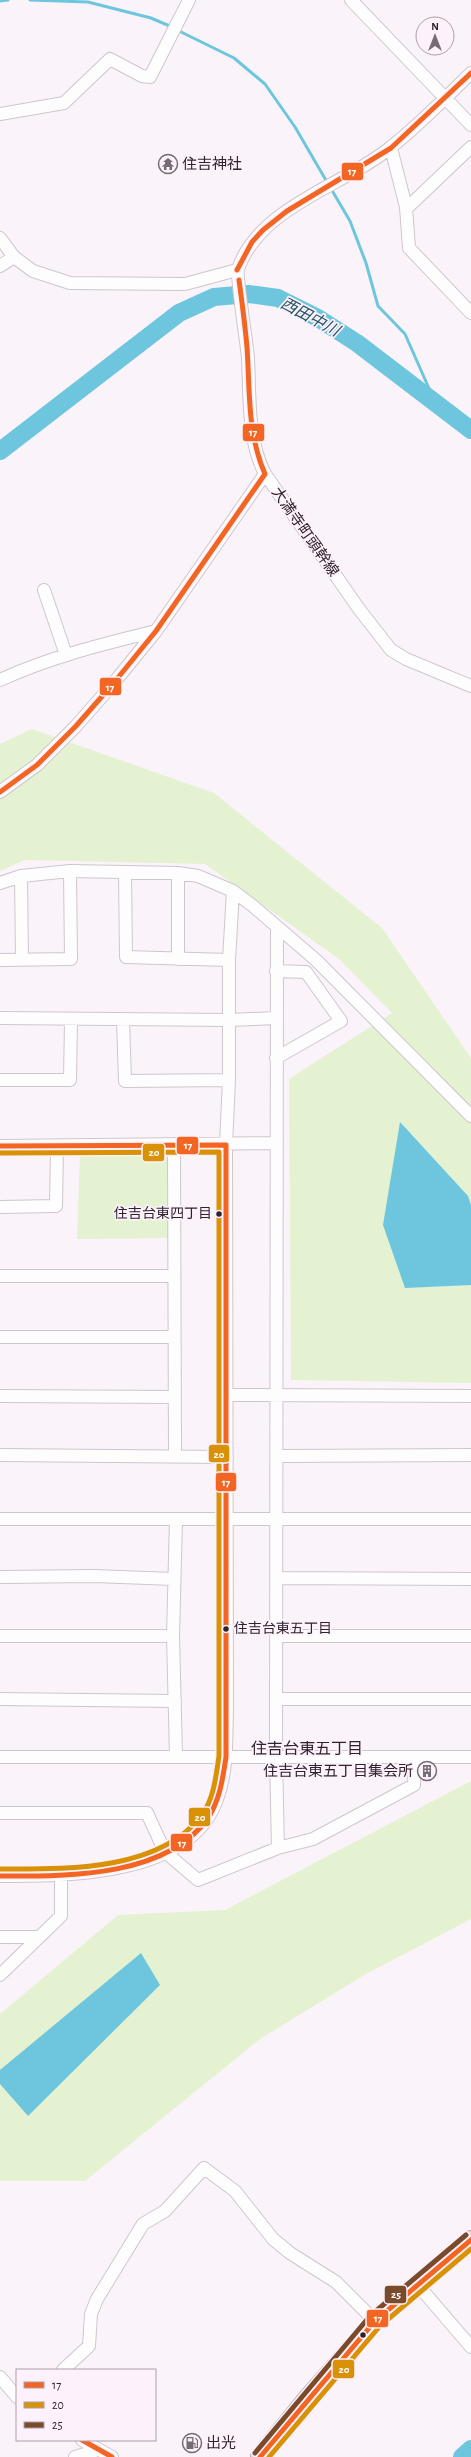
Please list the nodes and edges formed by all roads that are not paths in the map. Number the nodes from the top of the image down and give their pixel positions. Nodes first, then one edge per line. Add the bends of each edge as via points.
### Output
1 (351, 0) edge
2 (186, 5) edge
3 (471, 74) edge
4 (445, 98) junction
5 (0, 114) edge
6 (471, 125) edge
7 (471, 147) edge
8 (391, 148) junction
9 (406, 209) junction
10 (0, 238) edge
11 (14, 257) junction
12 (0, 266) edge
13 (238, 275) junction
14 (471, 313) edge
15 (265, 474) junction
16 (44, 590) dead end
17 (156, 630) junction
18 (66, 655) junction
19 (0, 680) edge
20 (471, 686) edge
21 (0, 792) edge
22 (70, 871) junction
23 (125, 872) junction
24 (178, 873) junction
25 (21, 876) junction
26 (0, 883) edge
27 (233, 891) junction
28 (278, 928) junction
29 (178, 959) junction
30 (0, 960) edge
31 (22, 960) junction
32 (229, 960) junction
33 (276, 971) junction
34 (0, 1018) edge
35 (276, 1018) junction
36 (71, 1020) junction
37 (123, 1020) junction
38 (230, 1020) junction
39 (276, 1058) junction
40 (0, 1080) edge
41 (229, 1080) junction
42 (471, 1116) edge
43 (277, 1143) junction
44 (174, 1145) junction
45 (226, 1145) junction
46 (0, 1146) edge
47 (56, 1146) junction
48 (0, 1207) edge
49 (0, 1276) edge
50 (174, 1276) junction
51 (0, 1337) edge
52 (174, 1337) junction
53 (227, 1395) junction
54 (0, 1396) edge
55 (278, 1396) junction
56 (471, 1396) edge
57 (174, 1397) junction
58 (0, 1455) edge
59 (175, 1455) junction
60 (471, 1455) edge
61 (227, 1456) junction
62 (278, 1456) junction
63 (0, 1519) edge
64 (176, 1519) junction
65 (277, 1519) junction
66 (471, 1519) edge
67 (227, 1520) junction
68 (0, 1577) edge
69 (277, 1578) junction
70 (174, 1579) junction
71 (471, 1579) edge
72 (0, 1636) edge
73 (174, 1636) junction
74 (278, 1636) junction
75 (471, 1636) edge
76 (0, 1699) edge
77 (277, 1699) junction
78 (471, 1699) edge
79 (175, 1701) junction
80 (176, 1756) junction
81 (0, 1757) edge
82 (226, 1757) junction
83 (471, 1757) edge
84 (276, 1758) junction
85 (415, 1758) junction
86 (0, 1813) edge
87 (278, 1848) junction
88 (166, 1852) junction
89 (0, 1876) edge
90 (61, 1876) junction
91 (0, 1937) edge
92 (39, 1937) junction
93 (0, 1974) edge
94 (471, 2240) edge
95 (417, 2284) junction
96 (375, 2321) junction
97 (471, 2347) edge
98 (63, 2369) edge
99 (0, 2377) edge
100 (16, 2396) edge
101 (84, 2441) edge
102 (98, 2450) junction
103 (75, 2457) edge
104 (112, 2457) edge
105 (260, 2457) edge

1 - 4 street
2 - 5 street via 150,77 142,76 110,59 64,103
3 - 4 street
4 - 6 street
4 - 8 street
7 - 9 street
8 - 9 street
8 - 13 street via 287,211 262,230 252,242
9 - 14 street via 409,248
10 - 11 street
11 - 12 street
11 - 13 street via 33,271 70,283 185,284
13 - 15 street, 大満寺町頭幹線 via 252,429 260,464
15 - 17 street
15 - 20 street, 大満寺町頭幹線 via 359,609 391,650 406,660
16 - 18 street
17 - 18 street
17 - 21 street via 76,726 37,765
18 - 19 street via 25,668
22 - 23 street
22 - 25 street
22 - 31 street via 71,959
23 - 24 street
23 - 29 street via 126,957
24 - 27 street via 198,876
24 - 29 street
25 - 26 street
25 - 31 street
27 - 28 street
27 - 32 street
28 - 33 street
28 - 42 street via 316,960
29 - 32 street
30 - 31 street
32 - 38 street
33 - 35 street
33 - 39 street via 306,972 341,1021
34 - 36 street
35 - 38 street
35 - 39 street
36 - 37 street
36 - 40 street via 70,1080
37 - 38 street
37 - 41 street via 125,1081
38 - 41 street
39 - 43 street
41 - 45 street
43 - 45 street
43 - 55 street
44 - 45 street
44 - 47 street
44 - 50 street
45 - 53 street
46 - 47 street
47 - 48 street via 56,1206
49 - 50 street
50 - 52 street
51 - 52 street
52 - 57 street
53 - 55 street
53 - 61 street
54 - 57 street
55 - 56 street
55 - 62 street
57 - 59 street
58 - 59 street
59 - 61 street
60 - 62 street
61 - 67 street
62 - 65 street
63 - 64 street
64 - 67 street
64 - 70 street
65 - 66 street
65 - 67 street
65 - 69 street
67 - 82 street
68 - 70 street via 94,1576
69 - 71 street
69 - 74 street
70 - 73 street
72 - 73 street
73 - 79 street
74 - 75 street
74 - 77 street
76 - 79 street
77 - 78 street
77 - 84 street
79 - 80 street
80 - 81 street
80 - 82 street
82 - 84 street
82 - 88 street via 216,1803 208,1819 185,1842
83 - 85 street
84 - 85 street
84 - 87 street
85 - 87 street via 414,1785 313,1839
86 - 88 street via 147,1813
87 - 88 street via 198,1880
88 - 90 street via 141,1864
89 - 90 street
90 - 92 street via 61,1916
91 - 92 street
92 - 93 street
94 - 95 highway
95 - 96 highway
95 - 97 street
96 - 98 street via 336,2282 273,2239 235,2191 204,2168 165,2211 143,2224 97,2299 91,2314 89,2346
96 - 105 highway
99 - 100 street
101 - 102 street
102 - 103 street
102 - 104 street

